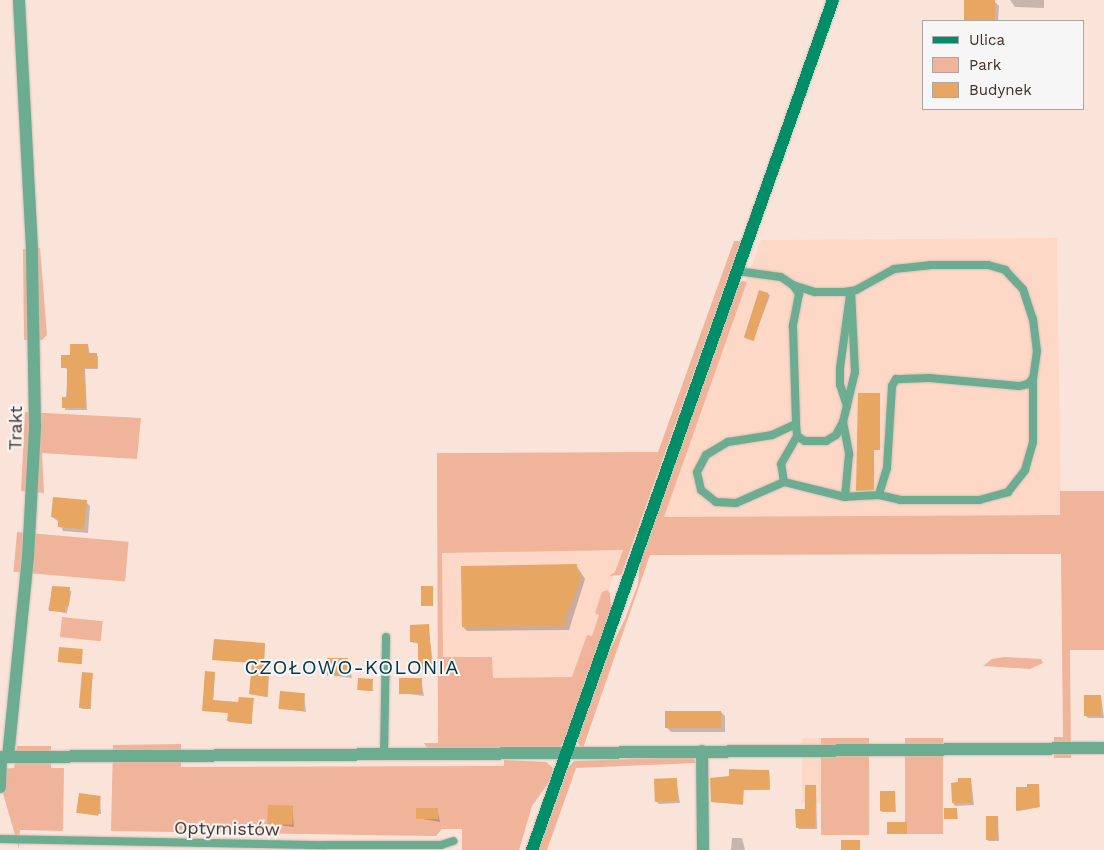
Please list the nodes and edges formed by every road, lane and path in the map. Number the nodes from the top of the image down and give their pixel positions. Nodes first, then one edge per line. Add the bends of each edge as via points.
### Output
1 (19, 0) edge
2 (833, 0) edge
3 (737, 270) junction
4 (793, 284) junction
5 (850, 291) junction
6 (1033, 378) junction
7 (847, 406) junction
8 (843, 422) junction
9 (796, 424) junction
10 (797, 436) junction
11 (784, 482) junction
12 (879, 496) junction
13 (845, 497) junction
14 (386, 637) dead end
15 (1104, 748) edge
16 (702, 751) junction
17 (566, 753) junction
18 (384, 756) junction
19 (3, 757) edge
20 (0, 787) edge
21 (0, 839) edge
22 (453, 841) dead end
23 (532, 850) edge
24 (703, 850) edge

1 - 19 street, Trakt via 32,249 35,426 28,557
2 - 3 main road
3 - 4 lane via 770,274
3 - 17 main road
4 - 5 lane via 815,292
4 - 9 lane via 798,294 793,326
5 - 6 lane via 877,276 909,266 988,265 1005,270 1023,289 1032,319 1037,351
5 - 7 lane via 856,349 855,372
5 - 7 lane via 840,368 840,385
6 - 12 lane via 1033,442 1025,470 1008,492 979,500 900,500
6 - 12 lane via 1028,384 1019,386 929,378 896,379 892,386 887,468
7 - 8 lane
8 - 10 lane via 836,434 826,441 805,441
8 - 13 lane via 849,454
9 - 10 lane
9 - 11 lane via 772,434 728,442 706,455 697,472 701,490 716,502 736,503
10 - 11 lane via 780,464
11 - 13 lane
12 - 13 lane
14 - 18 lane
15 - 16 street
16 - 17 street
16 - 24 street
17 - 18 street
17 - 23 main road
18 - 19 street
19 - 20 street, Trakt
21 - 22 lane, Optymistów via 326,845 441,845

